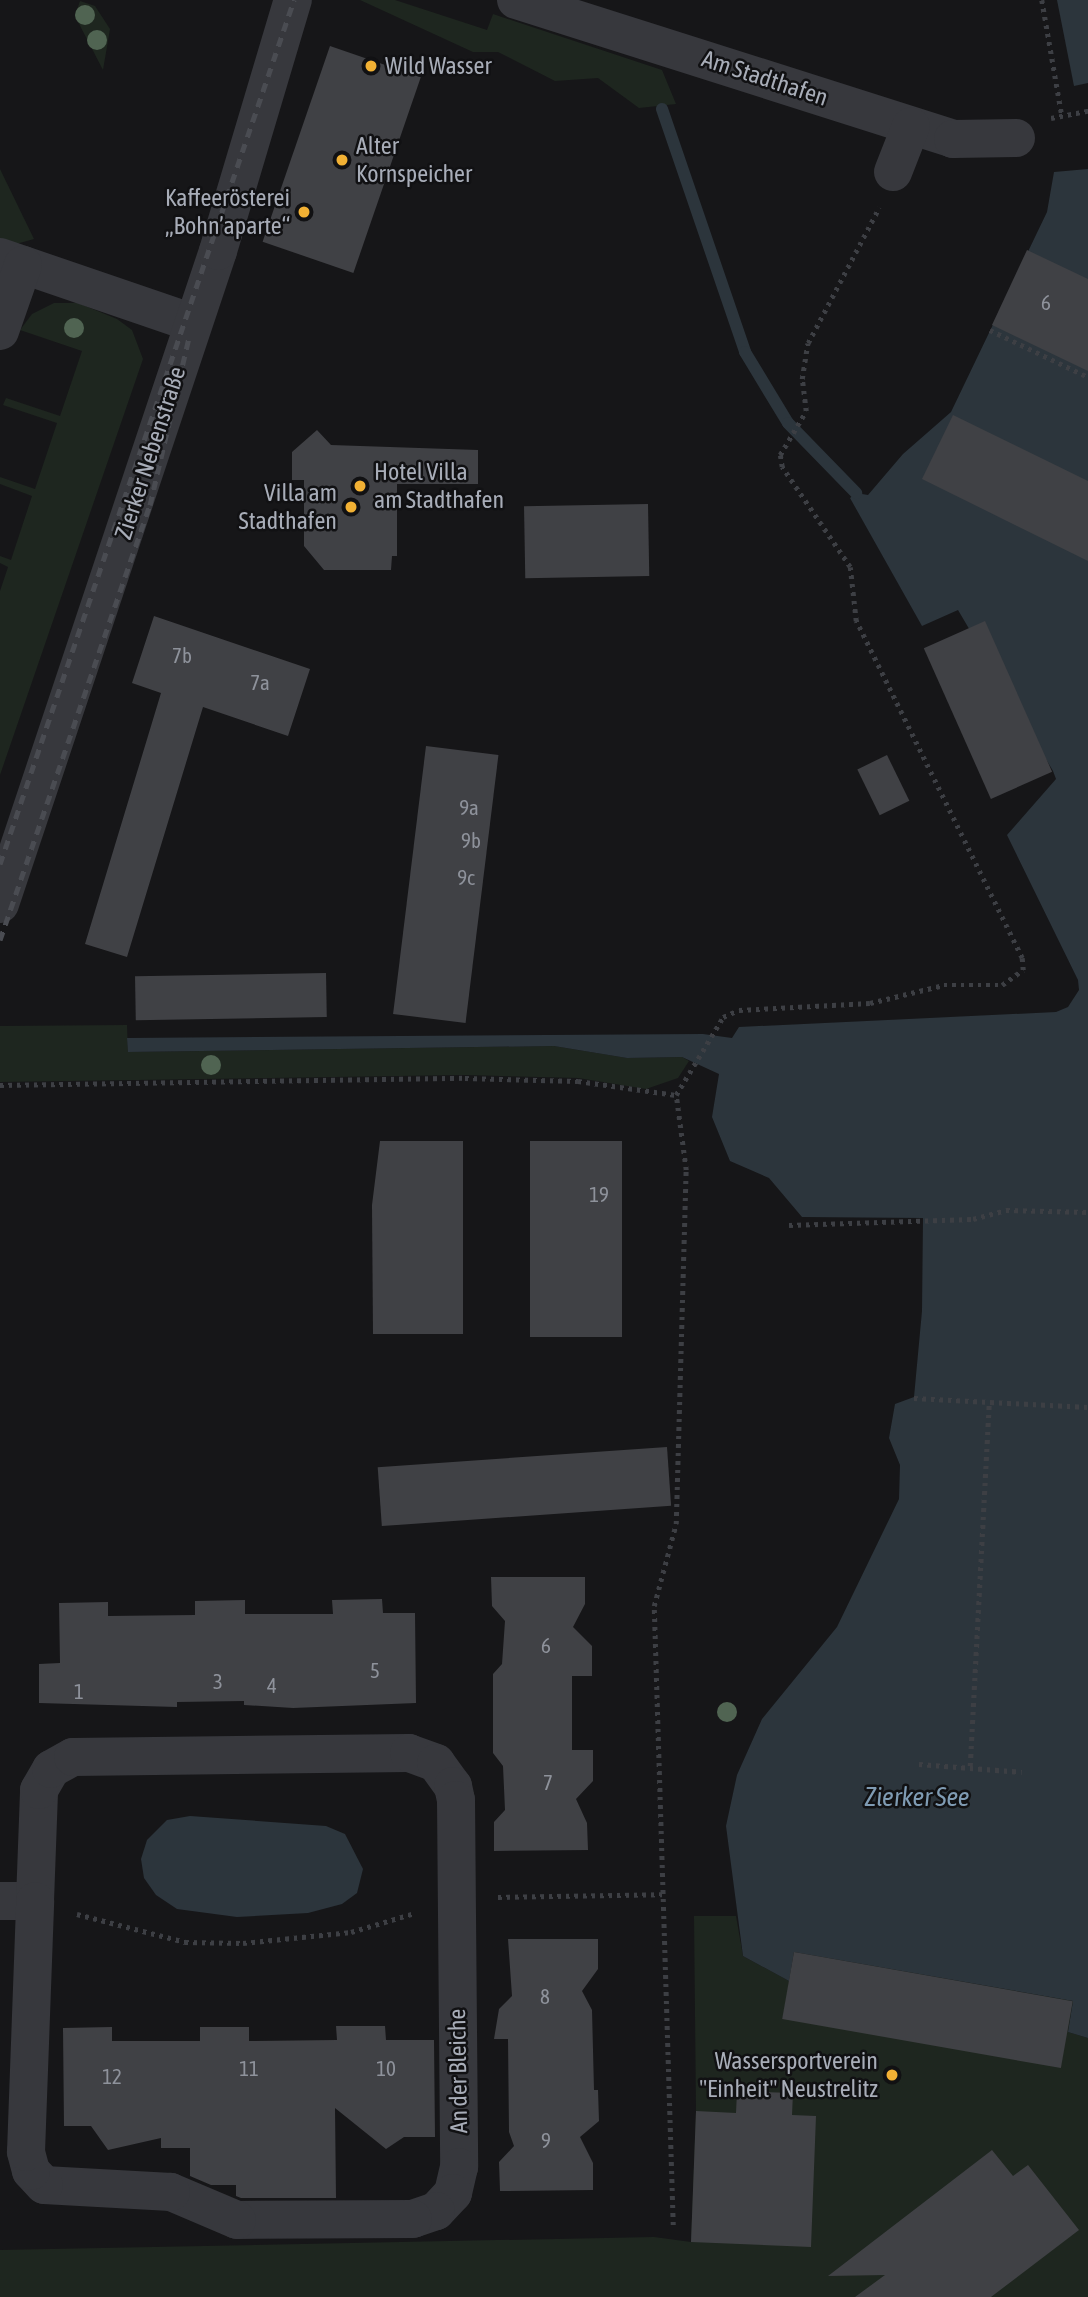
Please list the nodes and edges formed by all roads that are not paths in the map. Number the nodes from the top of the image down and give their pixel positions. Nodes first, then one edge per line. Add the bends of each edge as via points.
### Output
1 (293, 0) edge
2 (516, 0) edge
3 (911, 126) junction
4 (1031, 128) road end
5 (893, 172) road end
6 (12, 261) edge
7 (193, 323) junction
8 (0, 331) edge
9 (0, 905) edge
10 (17, 1901) edge

1 - 7 street, Zierker Nebenstraße
2 - 3 street, Am Stadthafen
3 - 4 street, Am Stadthafen via 953,139
3 - 5 street
6 - 7 street
6 - 8 street
7 - 9 street, Zierker Nebenstraße
10 - 10 street, An der Bleiche via 39,1790 51,1769 61,1762 86,1756 382,1754 423,1756 436,1763 453,1786 458,2180 453,2193 436,2211 412,2219 237,2220 171,2192 64,2190 37,2179 26,2152

